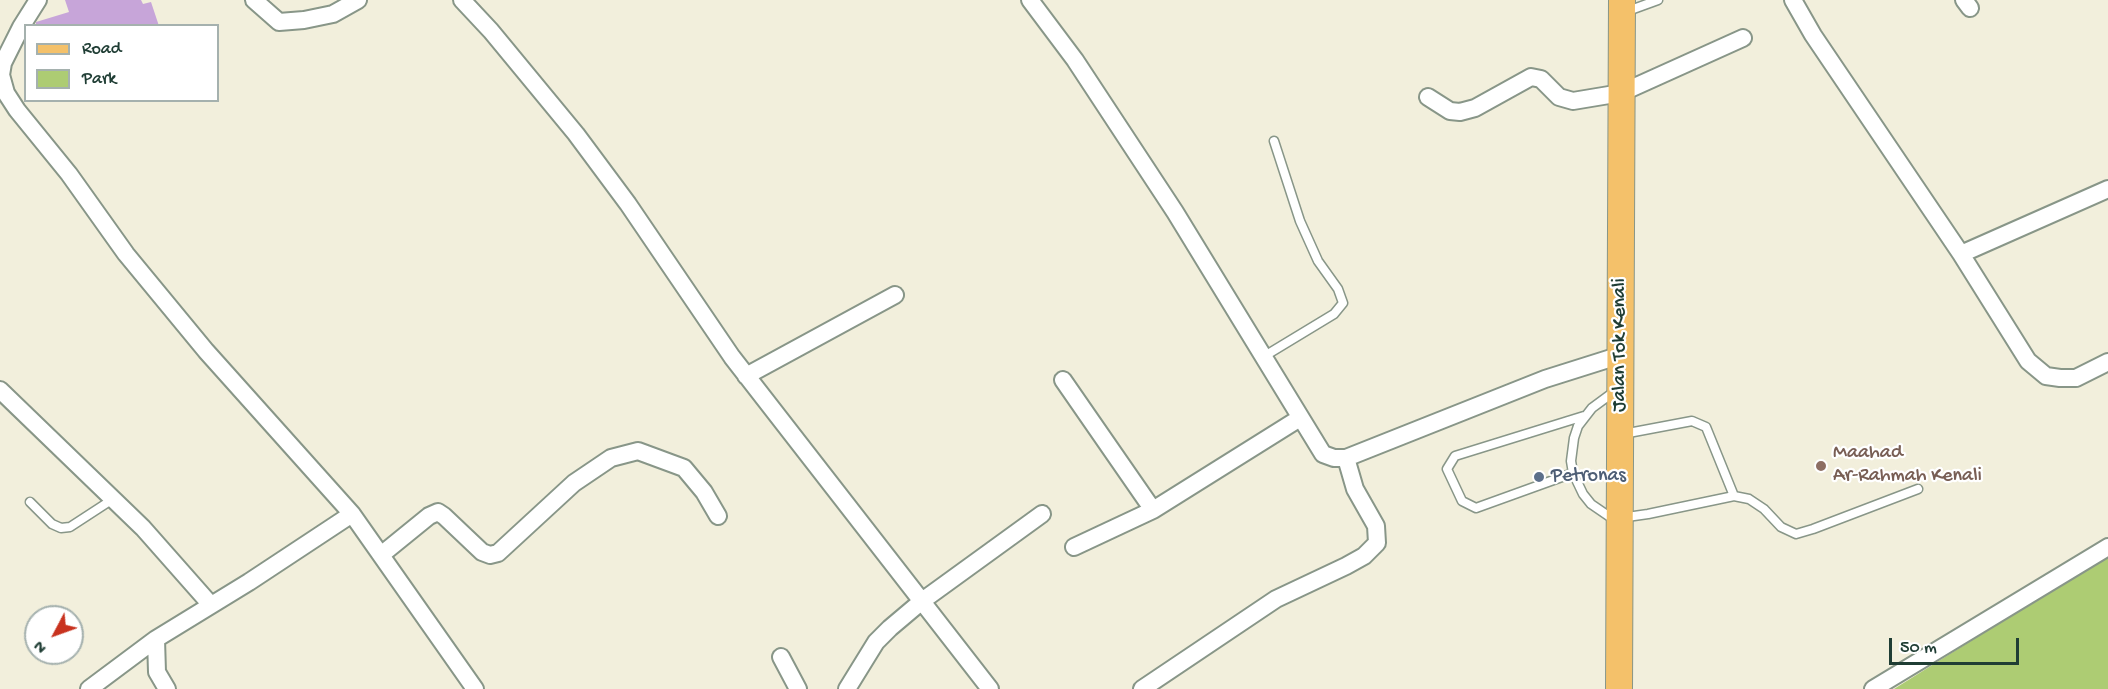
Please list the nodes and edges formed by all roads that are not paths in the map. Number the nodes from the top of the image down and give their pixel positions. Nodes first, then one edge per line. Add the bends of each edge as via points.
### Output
1 (38, 0) edge
2 (254, 0) edge
3 (358, 0) edge
4 (462, 0) edge
5 (1030, 0) edge
6 (1658, 0) edge
7 (1793, 0) edge
8 (1622, 6) edge
9 (1743, 38) dead end
10 (0, 75) edge
11 (1622, 93) junction
12 (1428, 97) dead end
13 (1274, 141) dead end
14 (2108, 189) edge
15 (1961, 254) junction
16 (895, 295) dead end
17 (1620, 355) junction
18 (1263, 357) junction
19 (2108, 362) edge
20 (746, 376) junction
21 (1063, 380) dead end
22 (0, 390) edge
23 (1620, 395) junction
24 (1584, 416) junction
25 (1300, 418) junction
26 (1620, 435) junction
27 (1346, 458) junction
28 (1573, 473) junction
29 (1918, 489) dead end
30 (1734, 496) junction
31 (113, 498) junction
32 (30, 502) dead end
33 (1154, 510) junction
34 (1042, 513) dead end
35 (352, 514) junction
36 (718, 516) dead end
37 (1620, 518) junction
38 (1074, 547) dead end
39 (2108, 547) edge
40 (381, 555) junction
41 (922, 601) junction
42 (211, 605) junction
43 (156, 639) junction
44 (781, 657) dead end
45 (89, 689) edge
46 (167, 689) edge
47 (474, 689) edge
48 (798, 689) edge
49 (847, 689) edge
50 (990, 689) edge
51 (1143, 689) edge
52 (1619, 689) edge
53 (1873, 689) edge

1 - 10 street via 8,51
2 - 3 street via 279,22 333,14
4 - 20 street via 589,152
5 - 18 street via 1076,60
6 - 8 lane
7 - 15 street
8 - 11 main road, Jalan Tok Kenali
9 - 11 street
10 - 35 street via 17,110 126,254 206,351
11 - 12 street via 1573,101 1559,96 1541,79 1531,77 1475,108 1460,112 1450,111
11 - 17 main road, Jalan Tok Kenali
13 - 18 lane via 1300,221 1343,303 1329,318
14 - 15 street
15 - 19 street via 2028,361 2046,376 2076,378
16 - 20 street
17 - 23 main road, Jalan Tok Kenali
17 - 27 street via 1545,379
18 - 25 street
20 - 41 street
21 - 33 street
22 - 31 street
23 - 24 lane via 1611,394
23 - 26 main road, Jalan Tok Kenali
24 - 28 lane via 1571,449
24 - 28 lane via 1455,456 1447,469 1462,501 1476,507
25 - 27 street via 1323,454
25 - 33 street
26 - 30 lane via 1692,421 1706,428
26 - 37 main road, Jalan Tok Kenali
27 - 51 street via 1355,489 1376,526 1377,543 1346,566 1276,599
28 - 37 lane via 1591,504 1610,517
29 - 30 lane via 1796,534 1781,527 1749,499
30 - 37 lane
31 - 32 lane via 70,527 61,528
31 - 42 street
33 - 38 street
34 - 41 street
35 - 40 street
35 - 42 street
36 - 40 street via 684,468 639,451 611,458 574,483 498,553 482,552 438,512
37 - 52 main road, Jalan Tok Kenali
39 - 53 street
40 - 47 street
41 - 49 street via 876,642
41 - 50 street
42 - 43 street
43 - 45 street
43 - 46 street via 157,672
44 - 48 street

